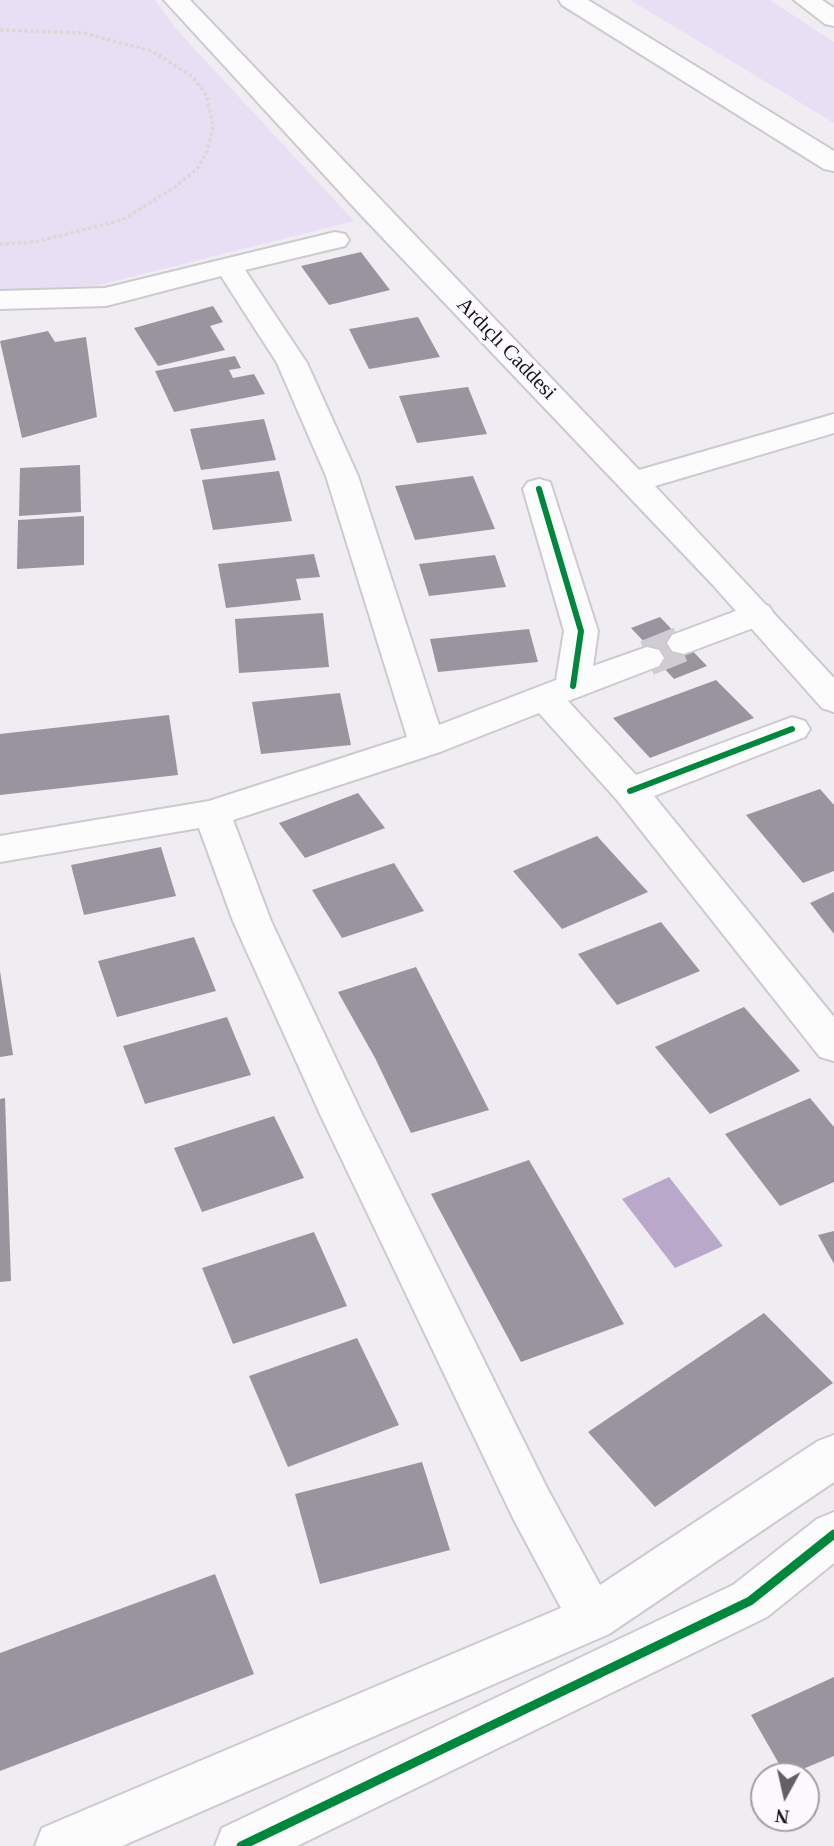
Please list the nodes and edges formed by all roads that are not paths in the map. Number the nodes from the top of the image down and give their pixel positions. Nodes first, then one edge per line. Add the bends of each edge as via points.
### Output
1 (176, 0) edge
2 (571, 0) edge
3 (614, 0) edge
4 (806, 0) edge
5 (834, 19) edge
6 (834, 136) edge
7 (834, 163) edge
8 (335, 240) dead end
9 (228, 265) junction
10 (0, 300) edge
11 (834, 423) edge
12 (633, 482) junction
13 (539, 489) dead end
14 (757, 614) junction
15 (684, 643) tunnel mouth
16 (647, 658) tunnel mouth
17 (558, 691) junction
18 (834, 700) edge
19 (792, 729) dead end
20 (427, 743) junction
21 (630, 792) junction
22 (212, 813) junction
23 (0, 849) edge
24 (834, 1046) edge
25 (834, 1456) edge
26 (834, 1534) edge
27 (592, 1618) junction
28 (61, 1846) edge
29 (242, 1846) edge

1 - 12 main road, Ardıçlı Caddesi
2 - 7 main road
3 - 6 main road
4 - 5 main road
8 - 9 main road
9 - 10 main road via 106,296
9 - 20 main road via 292,363 342,476
11 - 12 main road
12 - 14 main road, Ardıçlı Caddesi
13 - 17 main road via 581,631
14 - 15 main road
14 - 18 main road, Ardıçlı Caddesi
16 - 17 main road
17 - 20 main road
17 - 21 main road
19 - 21 main road
20 - 22 main road
21 - 24 main road
22 - 23 main road
22 - 27 main road via 252,921 341,1114 530,1503
25 - 27 main road
26 - 29 main road via 750,1601
27 - 28 main road

